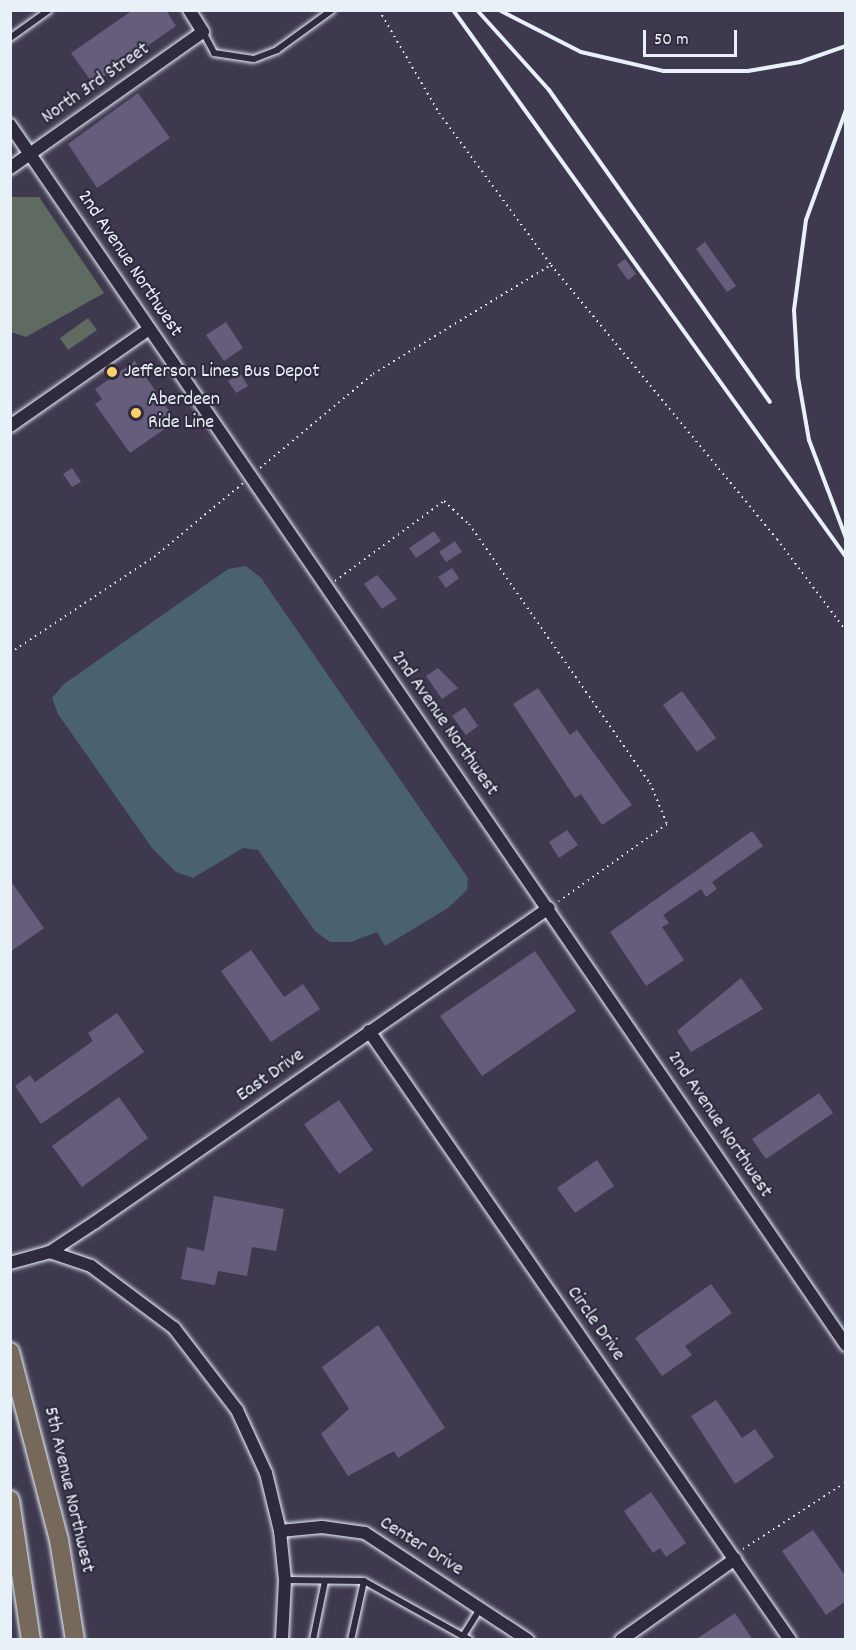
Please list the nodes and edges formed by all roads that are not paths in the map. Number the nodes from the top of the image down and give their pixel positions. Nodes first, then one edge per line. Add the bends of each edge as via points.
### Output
1 (49, 10) edge
2 (189, 10) edge
3 (332, 10) edge
4 (203, 32) junction
5 (10, 38) edge
6 (10, 125) edge
7 (30, 154) junction
8 (10, 168) edge
9 (149, 329) junction
10 (10, 426) edge
11 (549, 908) junction
12 (369, 1031) junction
13 (50, 1251) junction
14 (10, 1263) edge
15 (846, 1346) edge
16 (10, 1352) edge
17 (10, 1500) edge
18 (280, 1531) junction
19 (735, 1559) junction
20 (285, 1580) junction
21 (325, 1581) junction
22 (364, 1581) junction
23 (480, 1608) junction
24 (463, 1636) junction
25 (31, 1640) edge
26 (75, 1640) edge
27 (282, 1640) edge
28 (313, 1640) edge
29 (351, 1640) edge
30 (470, 1640) edge
31 (528, 1640) edge
32 (621, 1640) edge
33 (790, 1640) edge

1 - 5 lane
2 - 4 street
3 - 4 lane via 277,50 254,58 214,53
4 - 7 street, North 3rd Street
6 - 7 street, 2nd Avenue Northwest
7 - 8 street, North 3rd Street
7 - 9 street, 2nd Avenue Northwest
9 - 10 street
9 - 11 street, 2nd Avenue Northwest
11 - 12 street, East Drive
11 - 15 street, 2nd Avenue Northwest
12 - 13 street, East Drive
12 - 19 street, Circle Drive
13 - 14 street, East Drive
13 - 18 street via 91,1266 120,1284 197,1353 253,1441
16 - 26 main road, 5th Avenue Northwest via 57,1530
17 - 25 main road
18 - 20 street
18 - 23 street, Center Drive via 322,1527 364,1533
19 - 32 street
19 - 33 street, Circle Drive
20 - 21 lane
20 - 27 street
21 - 22 lane
21 - 28 lane
22 - 24 lane
22 - 29 lane
23 - 24 lane
23 - 31 street, Center Drive
24 - 30 lane

